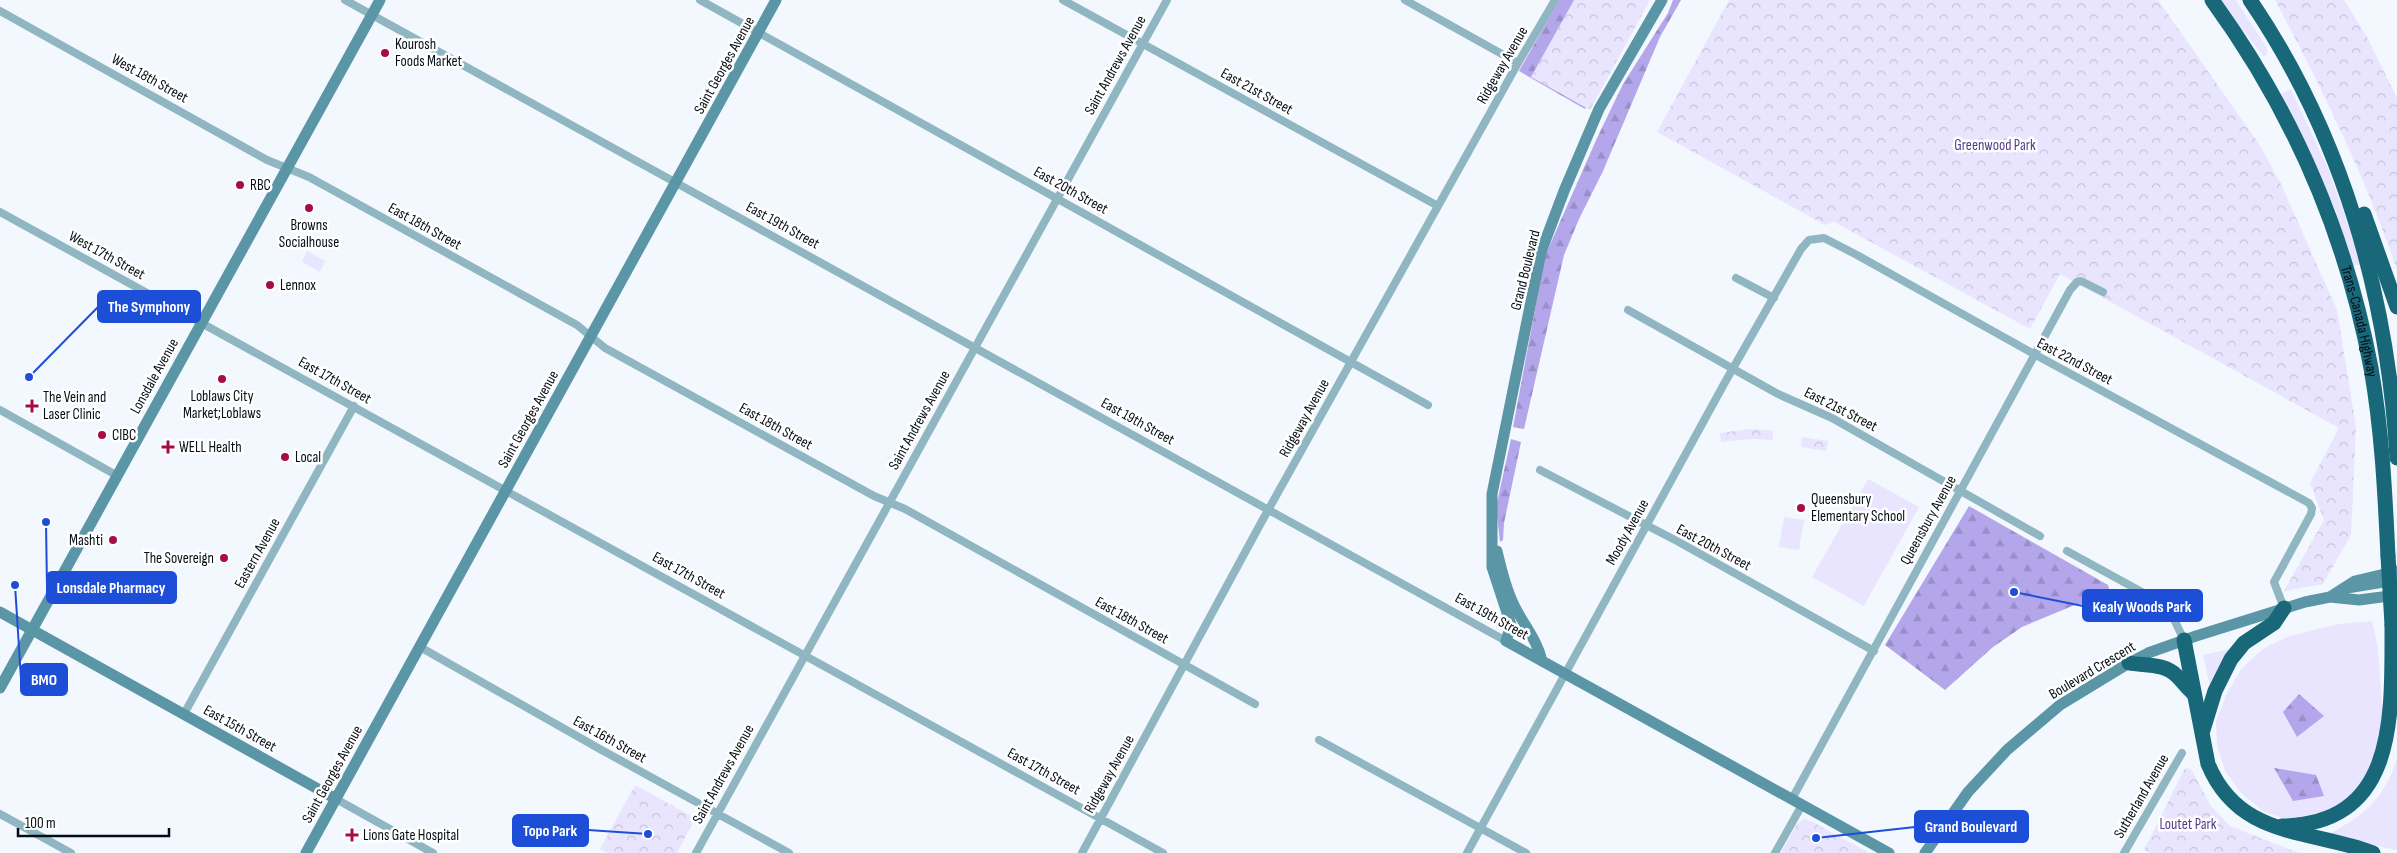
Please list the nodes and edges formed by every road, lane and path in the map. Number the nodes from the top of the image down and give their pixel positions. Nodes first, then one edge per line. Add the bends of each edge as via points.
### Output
1 (345, 0) edge
2 (380, 0) edge
3 (700, 0) edge
4 (776, 0) edge
5 (1063, 0) edge
6 (1167, 0) edge
7 (1404, 0) edge
8 (1555, 0) edge
9 (1662, 0) edge
10 (2212, 0) edge
11 (2250, 0) edge
12 (0, 11) edge
13 (372, 14) junction
14 (759, 32) junction
15 (1143, 44) junction
16 (1518, 63) junction
17 (2307, 100) junction
18 (287, 168) junction
19 (675, 182) junction
20 (1058, 198) junction
21 (1438, 206) junction
22 (0, 212) edge
23 (1824, 238) joint
24 (1736, 278) dead end
25 (2103, 292) dead end
26 (1774, 298) junction
27 (2397, 307) edge
28 (1628, 310) dead end
29 (201, 323) junction
30 (591, 336) junction
31 (974, 348) junction
32 (2034, 354) junction
33 (1352, 361) junction
34 (1733, 369) junction
35 (1428, 404) dead end
36 (354, 406) junction
37 (0, 410) edge
38 (2397, 458) edge
39 (1540, 470) dead end
40 (116, 475) junction
41 (1960, 489) junction
42 (506, 490) junction
43 (889, 503) junction
44 (1269, 510) junction
45 (1646, 525) junction
46 (2040, 536) dead end
47 (1493, 540) junction
48 (2067, 551) dead end
49 (2396, 576) edge
50 (2395, 595) edge
51 (2330, 597) junction
52 (2284, 608) junction
53 (0, 612) edge
54 (2392, 625) junction
55 (32, 630) junction
56 (2184, 640) junction
57 (1506, 641) junction
58 (420, 647) junction
59 (1874, 652) junction
60 (805, 655) junction
61 (1542, 661) junction
62 (2129, 663) junction
63 (1185, 665) junction
64 (1564, 674) junction
65 (2397, 676) edge
66 (0, 688) edge
67 (2194, 694) junction
68 (1255, 704) dead end
69 (184, 714) junction
70 (2201, 734) junction
71 (1319, 740) dead end
72 (2182, 753) dead end
73 (336, 799) junction
74 (1797, 802) junction
75 (0, 814) edge
76 (718, 814) junction
77 (1101, 818) junction
78 (2276, 826) junction
79 (1481, 828) junction
80 (71, 853) edge
81 (306, 853) edge
82 (433, 853) edge
83 (696, 853) edge
84 (789, 853) edge
85 (1082, 853) edge
86 (1163, 853) edge
87 (1467, 853) edge
88 (1526, 853) edge
89 (1775, 853) edge
90 (1889, 853) edge
91 (1925, 853) edge
92 (2124, 853) edge
93 (2373, 853) edge

1 - 13 street, East 19th Street
2 - 13 street, Lonsdale Avenue
3 - 14 street, East 20th Street
4 - 14 street, Saint Georges Avenue
5 - 15 street, East 21st Street
6 - 15 street, Saint Andrews Avenue
7 - 16 street
8 - 16 street, Ridgeway Avenue
9 - 47 street, Grand Boulevard via 1599,109 1541,252 1496,470 1492,494
10 - 54 highway, Trans-Canada Highway, bridge via 2284,113 2343,255 2364,334 2376,399 2382,447
11 - 17 highway, Trans-Canada Highway
12 - 18 street, West 18th Street via 267,160
13 - 18 street, Lonsdale Avenue
13 - 19 street, East 19th Street
14 - 19 street, Saint Georges Avenue
14 - 20 street, East 20th Street
15 - 20 street, Saint Andrews Avenue
15 - 21 street, East 21st Street
16 - 21 street, Ridgeway Avenue
17 - 27 highway via 2362,210
17 - 38 highway, Trans-Canada Highway via 2350,204 2374,288 2388,367
18 - 29 street, Lonsdale Avenue
18 - 30 street, East 18th Street via 309,177
19 - 30 street, Saint Georges Avenue
19 - 31 street, East 19th Street
20 - 31 street, Saint Andrews Avenue
20 - 33 street, East 20th Street
21 - 33 street, Ridgeway Avenue
22 - 29 street, West 17th Street
23 - 26 street, Moody Avenue via 1809,240
23 - 32 street, East 22nd Street
24 - 26 street
25 - 32 street, Queensbury Avenue via 2085,282 2077,282
26 - 34 street, Moody Avenue
28 - 34 street, East 21st Street
29 - 36 street, East 17th Street
29 - 40 street, Lonsdale Avenue
30 - 42 street, Saint Georges Avenue
30 - 43 street, East 18th Street via 606,348
31 - 43 street, Saint Andrews Avenue
31 - 44 street, East 19th Street
32 - 41 street, Queensbury Avenue
32 - 52 street, East 22nd Street via 2309,503 2311,514 2274,582
33 - 35 street, East 20th Street
33 - 44 street, Ridgeway Avenue
34 - 41 street, East 21st Street via 1832,418
34 - 45 street, Moody Avenue
36 - 42 street, East 17th Street
36 - 69 street, Eastern Avenue
37 - 40 street
39 - 45 street, East 20th Street
40 - 55 street, Lonsdale Avenue
41 - 46 street, East 21st Street
41 - 59 street, Queensbury Avenue via 1890,615
42 - 58 street, Saint Georges Avenue
42 - 60 street, East 17th Street
43 - 60 street, Saint Andrews Avenue
43 - 63 street, East 18th Street
44 - 57 street, East 19th Street
44 - 63 street, Ridgeway Avenue
45 - 59 street, East 20th Street
45 - 64 street, Moody Avenue
47 - 57 street, Grand Boulevard via 1494,574 1511,625
47 - 61 street, Grand Boulevard via 1513,603 1539,647
48 - 56 street via 2151,597 2172,615
49 - 51 street, Boulevard Crescent via 2355,581
50 - 51 street, Boulevard Crescent via 2359,600
51 - 52 street, Boulevard Crescent
52 - 56 street, Boulevard Crescent
52 - 70 highway via 2274,623 2244,643 2231,660 2208,708
53 - 55 street, East 15th Street
54 - 65 highway, Trans-Canada Highway
54 - 78 highway via 2392,734 2387,760 2376,782 2361,801 2342,814 2317,823
55 - 66 street, Lonsdale Avenue
55 - 69 street, East 15th Street
56 - 62 street, Boulevard Crescent
56 - 67 highway
57 - 61 street, East 19th Street
58 - 73 street, Saint Georges Avenue
58 - 76 street, East 16th Street
59 - 74 street, Queensbury Avenue
60 - 76 street, Saint Andrews Avenue
60 - 77 street, East 17th Street
61 - 64 street, East 19th Street
62 - 67 highway via 2163,667 2177,675
62 - 91 street, Boulevard Crescent via 2060,705 2008,750 1968,792
63 - 68 street, East 18th Street
63 - 77 street, Ridgeway Avenue
64 - 74 street, East 19th Street
64 - 79 street, Moody Avenue
67 - 70 highway
69 - 73 street, East 15th Street
70 - 78 highway via 2208,764 2227,797 2243,810
71 - 79 street
72 - 92 street, Sutherland Avenue
73 - 81 street, Saint Georges Avenue
73 - 82 street, East 15th Street
74 - 89 street, Queensbury Avenue
74 - 90 street, East 19th Street
75 - 80 street
76 - 83 street, Saint Andrews Avenue
76 - 84 street, East 16th Street
77 - 85 street, Ridgeway Avenue
77 - 86 street, East 17th Street
78 - 93 highway via 2302,836
79 - 87 street, Moody Avenue
79 - 88 street

